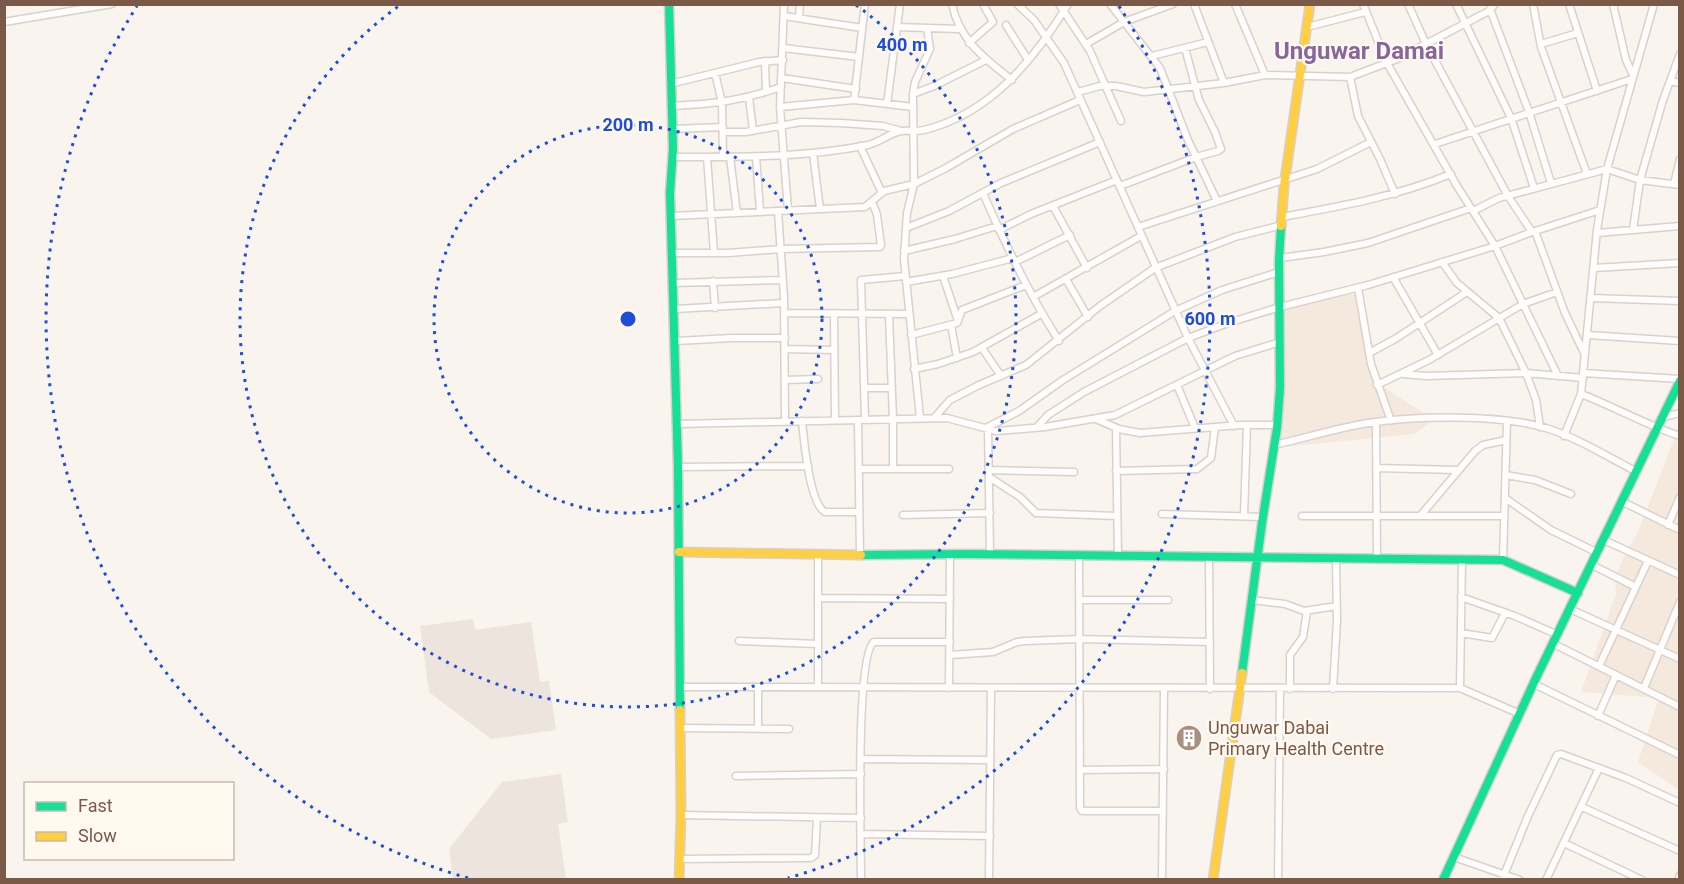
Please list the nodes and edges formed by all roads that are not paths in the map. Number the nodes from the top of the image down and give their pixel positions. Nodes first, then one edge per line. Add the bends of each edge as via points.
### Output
1 (112, 4) edge
2 (669, 4) edge
3 (784, 4) edge
4 (800, 4) edge
5 (865, 4) edge
6 (900, 4) edge
7 (952, 4) edge
8 (983, 4) edge
9 (1017, 4) edge
10 (1059, 4) edge
11 (1068, 4) edge
12 (1110, 4) edge
13 (1148, 4) edge
14 (1173, 4) edge
15 (1194, 4) edge
16 (1235, 4) edge
17 (1310, 4) edge
18 (1363, 4) edge
19 (1408, 4) edge
20 (1455, 4) edge
21 (1533, 4) edge
22 (1569, 4) edge
23 (1613, 4) edge
24 (1654, 4) edge
25 (1492, 7) edge
26 (1064, 11) junction
27 (1365, 12) junction
28 (1152, 13) junction
29 (784, 16) junction
30 (799, 18) junction
31 (4, 22) edge
32 (1124, 22) junction
33 (1465, 23) junction
34 (1006, 25) dead end
35 (897, 27) junction
36 (1307, 27) junction
37 (862, 28) junction
38 (927, 28) junction
39 (959, 29) junction
40 (1578, 33) junction
41 (1047, 37) junction
42 (1209, 42) junction
43 (969, 43) junction
44 (1086, 44) junction
45 (1426, 44) junction
46 (1540, 44) junction
47 (783, 48) junction
48 (1185, 48) junction
49 (1680, 54) edge
50 (1152, 56) junction
51 (859, 57) junction
52 (783, 60) junction
53 (986, 60) junction
54 (1028, 60) junction
55 (765, 61) junction
56 (1387, 63) junction
57 (715, 73) junction
58 (1265, 75) junction
59 (1301, 75) junction
60 (1350, 76) junction
61 (1632, 77) junction
62 (782, 78) junction
63 (1012, 80) junction
64 (1670, 81) junction
65 (1224, 83) junction
66 (1680, 83) edge
67 (670, 84) junction
68 (1106, 86) junction
69 (1195, 86) junction
70 (781, 87) junction
71 (856, 89) junction
72 (1168, 89) junction
73 (1597, 91) junction
74 (766, 92) junction
75 (1078, 92) junction
76 (913, 94) junction
77 (750, 97) junction
78 (854, 100) junction
79 (1080, 100) junction
80 (1562, 102) junction
81 (722, 103) junction
82 (888, 104) junction
83 (671, 106) junction
84 (780, 107) junction
85 (913, 108) junction
86 (1529, 112) junction
87 (1511, 118) junction
88 (1120, 121) dead end
89 (782, 125) junction
90 (672, 129) junction
91 (723, 129) junction
92 (753, 131) junction
93 (901, 131) junction
94 (1473, 131) junction
95 (914, 132) junction
96 (1100, 142) junction
97 (1371, 142) junction
98 (1435, 144) junction
99 (860, 146) junction
100 (813, 153) junction
101 (784, 156) junction
102 (672, 157) junction
103 (707, 157) junction
104 (727, 157) junction
105 (756, 157) junction
106 (1196, 157) junction
107 (1680, 159) edge
108 (1607, 169) junction
109 (1451, 174) junction
110 (1587, 174) junction
111 (1286, 179) junction
112 (1640, 180) junction
113 (1118, 183) junction
114 (1551, 183) junction
115 (914, 184) junction
116 (1677, 184) edge
117 (1534, 188) junction
118 (882, 193) junction
119 (983, 193) junction
120 (1395, 194) junction
121 (1508, 196) junction
122 (872, 201) junction
123 (1217, 201) junction
124 (1053, 206) junction
125 (820, 209) junction
126 (1472, 209) junction
127 (788, 210) junction
128 (1600, 210) junction
129 (778, 211) junction
130 (760, 212) junction
131 (737, 213) junction
132 (711, 214) junction
133 (671, 216) junction
134 (1282, 221) junction
135 (1680, 226) edge
136 (1138, 227) junction
137 (906, 228) junction
138 (998, 228) junction
139 (1633, 230) junction
140 (1534, 231) junction
141 (1597, 233) junction
142 (1070, 235) junction
143 (1141, 236) junction
144 (1495, 246) junction
145 (781, 249) junction
146 (904, 251) junction
147 (673, 252) junction
148 (714, 253) junction
149 (1280, 258) junction
150 (1014, 260) junction
151 (1442, 262) junction
152 (1680, 263) edge
153 (1086, 268) junction
154 (1155, 268) junction
155 (1594, 268) junction
156 (1280, 272) junction
157 (942, 276) junction
158 (1393, 277) junction
159 (905, 279) junction
160 (1066, 279) junction
161 (783, 280) junction
162 (713, 281) junction
163 (674, 283) junction
164 (1026, 285) junction
165 (1358, 288) junction
166 (1467, 292) junction
167 (1557, 292) junction
168 (1033, 297) junction
169 (1591, 298) junction
170 (1680, 301) edge
171 (784, 303) junction
172 (1522, 304) junction
173 (1280, 307) junction
174 (715, 308) junction
175 (675, 309) junction
176 (1175, 311) junction
177 (784, 313) junction
178 (909, 314) junction
179 (1041, 314) junction
180 (834, 315) junction
181 (864, 315) junction
182 (889, 315) junction
183 (1088, 317) junction
184 (1499, 318) junction
185 (958, 321) junction
186 (1419, 323) junction
187 (951, 325) junction
188 (911, 335) junction
189 (1587, 335) junction
190 (785, 338) junction
191 (1188, 338) junction
192 (676, 341) junction
193 (1059, 341) junction
194 (1680, 341) edge
195 (1280, 342) junction
196 (982, 348) junction
197 (785, 349) junction
198 (834, 350) junction
199 (1369, 353) junction
200 (1438, 355) junction
201 (1585, 356) junction
202 (957, 358) junction
203 (914, 369) junction
204 (1206, 369) junction
205 (1526, 373) junction
206 (1404, 374) junction
207 (1001, 376) junction
208 (1558, 376) junction
209 (1583, 376) junction
210 (818, 379) dead end
211 (785, 380) junction
212 (1680, 380) edge
213 (1377, 385) junction
214 (1177, 386) junction
215 (865, 388) junction
216 (892, 388) junction
217 (1581, 394) junction
218 (1680, 413) edge
219 (1664, 417) junction
220 (920, 418) junction
221 (934, 418) junction
222 (862, 419) junction
223 (893, 419) junction
224 (1095, 419) junction
225 (835, 420) junction
226 (785, 421) junction
227 (802, 421) junction
228 (1391, 421) junction
229 (1507, 421) junction
230 (1376, 422) junction
231 (678, 424) junction
232 (1247, 425) junction
233 (1277, 425) junction
234 (1234, 426) junction
235 (1215, 427) junction
236 (1540, 427) junction
237 (988, 428) junction
238 (1036, 428) junction
239 (1116, 428) junction
240 (1195, 428) junction
241 (1658, 429) junction
242 (1564, 436) junction
243 (1680, 436) edge
244 (1506, 440) junction
245 (1275, 445) junction
246 (808, 466) junction
247 (678, 467) junction
248 (1376, 468) junction
249 (859, 469) junction
250 (893, 469) junction
251 (949, 469) dead end
252 (1458, 470) junction
253 (1074, 471) dead end
254 (1116, 471) junction
255 (1637, 472) junction
256 (989, 474) junction
257 (1506, 475) junction
258 (1571, 494) dead end
259 (1680, 497) edge
260 (1505, 498) junction
261 (1623, 502) junction
262 (859, 512) junction
263 (990, 513) junction
264 (1162, 514) dead end
265 (903, 515) dead end
266 (1421, 515) junction
267 (1117, 516) junction
268 (1244, 516) junction
269 (1302, 516) dead end
270 (1504, 516) junction
271 (1263, 517) junction
272 (1377, 517) junction
273 (1668, 525) junction
274 (1680, 530) edge
275 (1604, 540) junction
276 (679, 552) junction
277 (1598, 553) junction
278 (950, 554) junction
279 (990, 554) junction
280 (818, 555) junction
281 (860, 555) junction
282 (1079, 556) junction
283 (1118, 556) junction
284 (1209, 557) junction
285 (1257, 557) junction
286 (1336, 559) junction
287 (1377, 559) junction
288 (1462, 560) junction
289 (1503, 560) junction
290 (1648, 561) junction
291 (1592, 565) junction
292 (1680, 575) edge
293 (1636, 586) junction
294 (1578, 593) junction
295 (1461, 597) junction
296 (818, 598) junction
297 (950, 599) junction
298 (1079, 600) junction
299 (1168, 600) dead end
300 (1252, 600) junction
301 (1680, 602) edge
302 (1337, 606) junction
303 (1570, 609) junction
304 (1307, 611) junction
305 (1505, 613) junction
306 (1616, 629) junction
307 (1461, 633) junction
308 (1558, 634) junction
309 (1080, 639) junction
310 (739, 641) dead end
311 (950, 642) junction
312 (1210, 642) junction
313 (818, 644) junction
314 (1554, 644) junction
315 (1660, 651) junction
316 (950, 655) junction
317 (1680, 659) edge
318 (1599, 666) junction
319 (1616, 675) junction
320 (1534, 684) junction
321 (680, 687) junction
322 (758, 687) junction
323 (818, 687) junction
324 (862, 687) junction
325 (950, 688) junction
326 (991, 688) junction
327 (1080, 688) junction
328 (1460, 688) junction
329 (1644, 688) junction
330 (1164, 689) junction
331 (1210, 689) junction
332 (1241, 689) junction
333 (1280, 689) junction
334 (1290, 689) junction
335 (1333, 689) junction
336 (1680, 707) edge
337 (1520, 714) junction
338 (1598, 716) junction
339 (680, 728) junction
340 (758, 728) junction
341 (789, 729) dead end
342 (1680, 755) edge
343 (861, 759) junction
344 (990, 760) junction
345 (1599, 768) junction
346 (1164, 769) junction
347 (1080, 770) junction
348 (861, 774) junction
349 (736, 776) dead end
350 (1680, 803) edge
351 (1582, 807) junction
352 (1163, 810) junction
353 (681, 815) junction
354 (817, 818) junction
355 (861, 819) junction
356 (861, 834) junction
357 (990, 836) junction
358 (1564, 843) junction
359 (1680, 851) edge
360 (1454, 857) junction
361 (680, 859) junction
362 (1503, 877) edge
363 (680, 879) edge
364 (861, 879) edge
365 (990, 879) edge
366 (1162, 879) edge
367 (1213, 879) edge
368 (1278, 879) edge
369 (1443, 879) edge
370 (1520, 879) edge
371 (1546, 879) edge
372 (1642, 879) edge

1 - 31 street
2 - 67 street
3 - 29 street
4 - 30 street
5 - 37 street
6 - 35 street
7 - 39 street
8 - 43 street via 993,22
9 - 41 street
10 - 26 street
11 - 26 street
12 - 32 street
13 - 28 street
14 - 28 street
15 - 42 street
16 - 58 street
17 - 36 street
18 - 27 street
19 - 45 street
20 - 33 street
21 - 46 street
22 - 40 street
23 - 61 street
24 - 61 street
25 - 33 street
25 - 86 street
26 - 41 street
26 - 44 street
27 - 36 street
27 - 56 street
28 - 32 street
29 - 30 street
29 - 47 street
30 - 37 street
32 - 44 street
32 - 50 street
33 - 45 street
33 - 87 street
34 - 54 street
35 - 38 street
35 - 82 street
36 - 59 street
37 - 51 street
38 - 39 street
38 - 76 street via 930,50
39 - 43 street
40 - 46 street
40 - 73 street
41 - 54 street
41 - 75 street
42 - 48 street
42 - 65 street
43 - 53 street
44 - 68 street
45 - 56 street
45 - 94 street
46 - 80 street
47 - 51 street
47 - 52 street
48 - 50 street
48 - 69 street
49 - 64 street
50 - 72 street
51 - 71 street
52 - 55 street
52 - 62 street
53 - 63 street
53 - 76 street
54 - 63 street
55 - 57 street
55 - 74 street
56 - 60 street
56 - 98 street
57 - 67 street
57 - 81 street
58 - 59 street
58 - 65 street
59 - 60 street
59 - 111 street
60 - 97 street via 1358,116
61 - 73 street
61 - 108 street
62 - 70 street
62 - 71 street
63 - 95 street via 985,102 935,127
64 - 66 street
64 - 112 street
65 - 69 street
67 - 83 street
68 - 72 street via 1139,92
68 - 75 street
68 - 88 street
69 - 72 street
69 - 106 street via 1221,146 1218,151
70 - 74 street
70 - 84 street
71 - 78 street
72 - 106 street
73 - 80 street
74 - 77 street
75 - 79 street
76 - 85 street
77 - 81 street
77 - 92 street
78 - 82 street
78 - 84 street
79 - 96 street
79 - 115 street via 1013,129
80 - 86 street
80 - 110 street
81 - 83 street
81 - 91 street
82 - 85 street
83 - 90 street
84 - 89 street
85 - 95 street
86 - 87 street
86 - 114 street
87 - 94 street
87 - 117 street
89 - 92 street
89 - 93 street via 841,123
89 - 101 street
90 - 91 street
90 - 102 street
91 - 92 street
91 - 104 street
93 - 95 street
93 - 99 street
94 - 98 street
94 - 121 street
95 - 115 street
96 - 113 street
96 - 119 street
97 - 111 street via 1317,170
97 - 120 street
98 - 109 street
99 - 100 street
99 - 118 street
100 - 101 street
100 - 125 street
101 - 105 street
101 - 127 street
102 - 103 street
102 - 133 street
103 - 104 street
103 - 132 street
104 - 105 street
104 - 131 street
105 - 130 street
106 - 113 street
106 - 123 street
107 - 116 street
108 - 110 street
108 - 112 street
108 - 128 street
109 - 120 street
109 - 126 street
110 - 114 street
111 - 123 street
111 - 134 street
112 - 116 street
112 - 139 street
113 - 124 street
113 - 136 street
114 - 117 street
115 - 118 street
115 - 137 street
117 - 121 street
118 - 122 street
119 - 137 street
119 - 138 street
120 - 134 street
121 - 126 street
121 - 140 street
122 - 125 street via 865,207
122 - 145 street via 881,246
123 - 136 street
124 - 138 street
124 - 142 street
125 - 127 street
126 - 144 street
126 - 149 street via 1368,243
127 - 129 street
128 - 140 street
128 - 141 street
129 - 130 street
129 - 145 street
130 - 131 street
131 - 132 street
132 - 133 street
132 - 148 street
133 - 147 street
134 - 149 street
134 - 154 street
135 - 139 street
136 - 143 street
137 - 146 street
138 - 146 street
138 - 150 street
139 - 141 street
140 - 144 street
140 - 167 street
141 - 155 street
142 - 150 street
142 - 153 street
143 - 153 street
143 - 154 street
144 - 151 street
144 - 172 street
145 - 148 street
145 - 161 street
146 - 159 street
147 - 148 street
147 - 163 street
149 - 156 street
150 - 157 street
150 - 164 street
151 - 158 street
151 - 166 street
152 - 155 street
153 - 160 street
154 - 176 street
154 - 183 street
155 - 169 street
156 - 173 street
156 - 176 street via 1222,290
157 - 159 street
157 - 185 street
158 - 165 street
158 - 186 street
159 - 178 street
159 - 181 street via 862,279
160 - 168 street
160 - 183 street
161 - 162 street
161 - 171 street
162 - 163 street
162 - 174 street
163 - 175 street
164 - 168 street
164 - 185 street via 962,310
165 - 173 street
165 - 199 street
166 - 184 street
166 - 186 street
167 - 172 street
167 - 201 street
168 - 179 street
169 - 170 street
169 - 189 street
171 - 174 street
171 - 177 street
172 - 184 street
172 - 208 street
173 - 191 street
173 - 195 street
174 - 175 street
175 - 192 street
176 - 191 street
176 - 237 street
177 - 180 street
177 - 190 street
178 - 182 street
178 - 188 street
179 - 193 street
179 - 196 street
180 - 181 street
180 - 198 street
181 - 182 street
181 - 215 street
182 - 216 street
183 - 193 street
184 - 200 street
184 - 205 street
185 - 187 street
186 - 199 street
186 - 200 street
187 - 188 street
187 - 202 street
188 - 203 street
189 - 194 street
189 - 201 street
190 - 192 street
190 - 197 street
191 - 204 street
191 - 238 street via 1084,392 1048,415
192 - 231 street
193 - 207 street via 1026,365
195 - 204 street
195 - 233 street
196 - 202 street
196 - 207 street
197 - 198 street
197 - 211 street
198 - 225 street
199 - 213 street
200 - 206 street
201 - 209 street
202 - 203 street
203 - 220 street
204 - 214 street
204 - 234 street
205 - 206 street
205 - 208 street
205 - 236 street
206 - 213 street
207 - 221 street via 950,400
208 - 209 street
209 - 212 street
209 - 217 street
210 - 211 street
211 - 226 street
212 - 219 street
213 - 228 street
214 - 224 street via 1115,415
214 - 240 street
215 - 216 street
215 - 222 street
216 - 223 street
217 - 241 street
217 - 242 street
218 - 219 street
219 - 241 street
220 - 221 street
220 - 223 street
221 - 237 street via 947,417
222 - 223 street
222 - 225 street
222 - 249 street
223 - 250 street
224 - 238 street
224 - 239 street
225 - 227 street
226 - 227 street
226 - 231 street
227 - 246 street
228 - 229 street
228 - 230 street
229 - 236 street
229 - 244 street
230 - 245 street
230 - 248 street
231 - 247 street
232 - 233 street
232 - 234 street
232 - 268 street
233 - 245 street
234 - 235 street
235 - 240 street
235 - 254 street via 1211,458 1197,469
236 - 242 street
237 - 238 street
237 - 256 street
239 - 240 street via 1140,433
239 - 254 street
241 - 243 street
241 - 255 street
242 - 255 street
244 - 252 street via 1483,445
244 - 257 street
245 - 271 street
246 - 247 street
246 - 262 street via 821,509
247 - 276 street
248 - 252 street
248 - 272 street
249 - 250 street
249 - 262 street
250 - 251 street
252 - 266 street
253 - 256 street
254 - 267 street
255 - 261 street
256 - 263 street
256 - 267 street via 1036,513
257 - 258 street via 1535,480
257 - 260 street
259 - 273 street
260 - 270 street
260 - 277 street via 1551,530
261 - 273 street
261 - 275 street
262 - 281 street
263 - 265 street
263 - 279 street
264 - 268 street
266 - 270 street
266 - 272 street
267 - 283 street
268 - 271 street
269 - 272 street
270 - 289 street
271 - 285 street
272 - 287 street
273 - 274 street
275 - 277 street
275 - 290 street
276 - 280 street
276 - 321 street
277 - 291 street
278 - 279 street
278 - 281 street
278 - 297 street
279 - 282 street
280 - 281 street
280 - 296 street
282 - 283 street
282 - 298 street
283 - 284 street
284 - 285 street
284 - 312 street
285 - 286 street
285 - 300 street
286 - 287 street
286 - 302 street
287 - 288 street
288 - 289 street
288 - 295 street
289 - 294 street
290 - 292 street
290 - 293 street
291 - 293 street
291 - 294 street
293 - 306 street
294 - 303 street
295 - 305 street
295 - 307 street
296 - 297 street
296 - 313 street
297 - 311 street
298 - 299 street
298 - 309 street
300 - 304 street via 1286,603
300 - 332 street
301 - 315 street
302 - 304 street
302 - 335 street
303 - 306 street
303 - 308 street
304 - 334 street via 1303,637 1290,655
305 - 307 street via 1492,638
305 - 308 street
306 - 315 street
306 - 318 street
307 - 328 street
308 - 314 street
309 - 312 street
309 - 316 street via 1017,642 993,652
309 - 327 street
310 - 313 street
311 - 316 street
311 - 324 street via 874,642 868,649
312 - 331 street
313 - 323 street
314 - 318 street
314 - 320 street
315 - 317 street
315 - 329 street
316 - 325 street
318 - 319 street
319 - 329 street
319 - 338 street
320 - 337 street
320 - 338 street
321 - 322 street
321 - 339 street
322 - 323 street
322 - 340 street
323 - 324 street
324 - 325 street
324 - 343 street
325 - 326 street
326 - 327 street
326 - 344 street
327 - 330 street
327 - 347 street
328 - 335 street
328 - 337 street
329 - 336 street
330 - 331 street
330 - 346 street
331 - 332 street
332 - 333 street
332 - 367 street
333 - 334 street
333 - 368 street
334 - 335 street
337 - 360 street
338 - 342 street
339 - 340 street
339 - 353 street
340 - 341 street
343 - 344 street
343 - 348 street
344 - 357 street
345 - 350 street
345 - 351 street
345 - 362 street via 1557,755
346 - 347 street
346 - 352 street
347 - 352 street via 1082,811
348 - 349 street
348 - 355 street
351 - 358 street
351 - 359 street
352 - 366 street
353 - 354 street
353 - 361 street
354 - 355 street
354 - 361 street via 815,855 811,858
355 - 356 street
356 - 357 street
356 - 364 street
357 - 365 street
358 - 371 street
358 - 372 street
360 - 362 street
360 - 369 street
361 - 363 street
362 - 370 street

